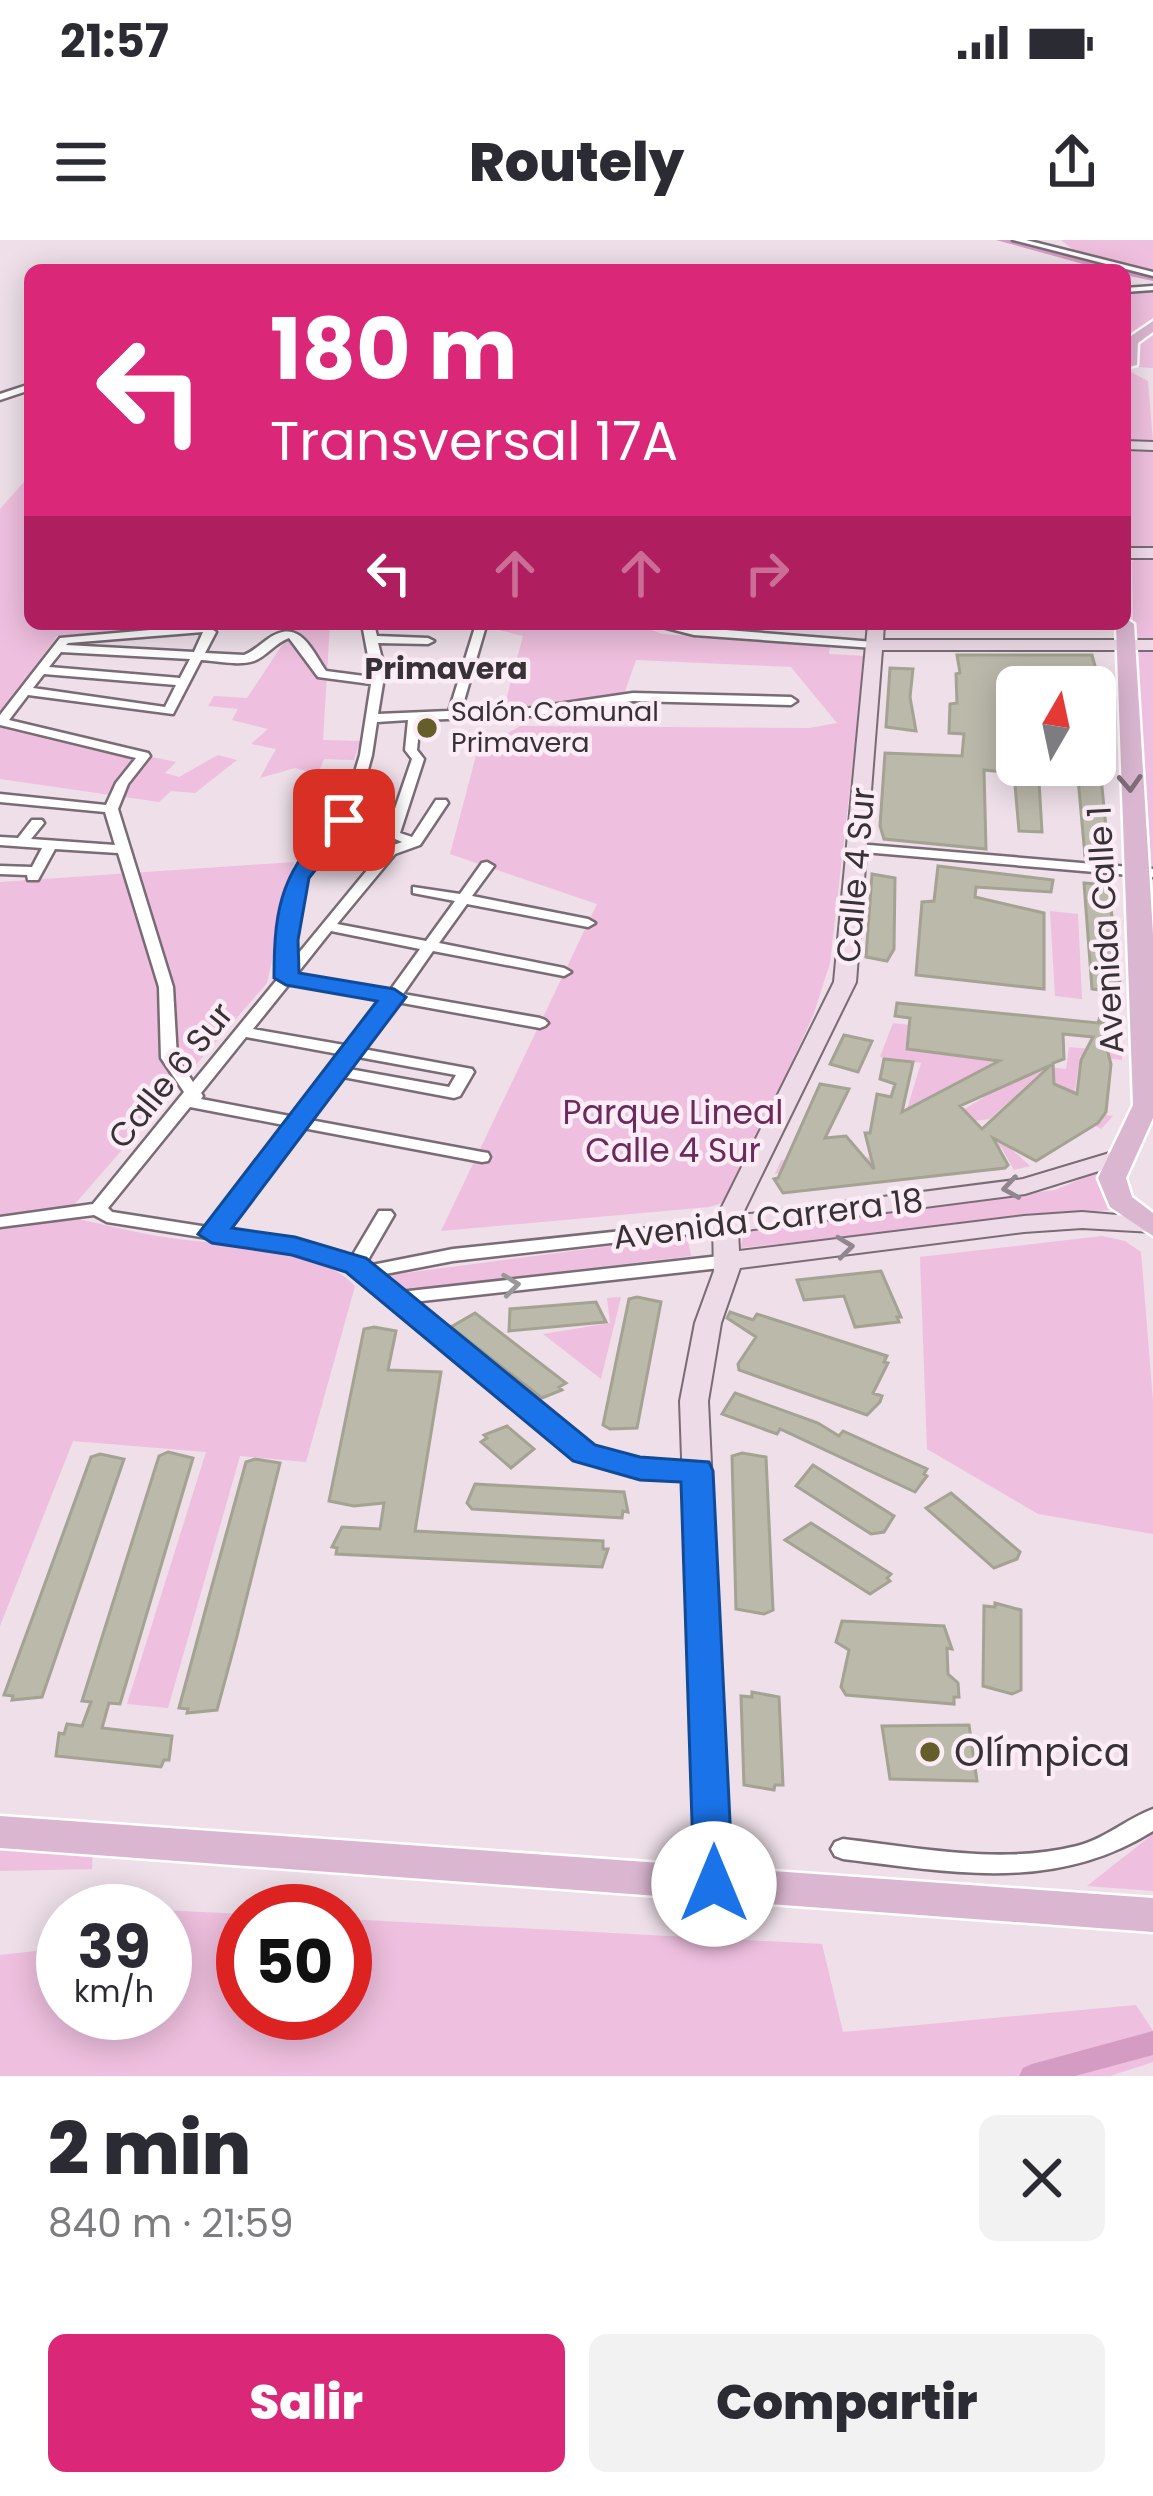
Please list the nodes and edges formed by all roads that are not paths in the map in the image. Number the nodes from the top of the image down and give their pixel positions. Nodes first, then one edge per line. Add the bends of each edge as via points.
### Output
1 (1017, 240) edge
2 (1113, 264) edge
3 (176, 630) edge
4 (207, 630) edge
5 (479, 630) edge
6 (779, 630) edge
7 (370, 631) edge
8 (875, 634) edge
9 (1125, 635) edge
10 (428, 641) dead end
11 (1153, 645) edge
12 (58, 648) junction
13 (196, 654) junction
14 (43, 670) junction
15 (377, 681) junction
16 (183, 682) junction
17 (28, 691) junction
18 (791, 701) dead end
19 (414, 717) junction
20 (453, 717) junction
21 (374, 718) junction
22 (3, 726) edge
23 (0, 798) edge
24 (441, 803) dead end
25 (111, 809) junction
26 (37, 823) dead end
27 (0, 841) edge
28 (22, 842) junction
29 (415, 842) junction
30 (51, 844) junction
31 (856, 848) junction
32 (120, 849) junction
33 (310, 856) junction
34 (376, 866) junction
35 (487, 866) dead end
36 (0, 870) edge
37 (1144, 873) edge
38 (418, 890) dead end
39 (462, 899) junction
40 (588, 923) dead end
41 (332, 927) junction
42 (428, 945) junction
43 (564, 972) dead end
44 (286, 978) junction
45 (394, 997) junction
46 (540, 1023) dead end
47 (244, 1032) junction
48 (354, 1051) junction
49 (339, 1072) junction
50 (192, 1099) junction
51 (301, 1120) junction
52 (1153, 1142) edge
53 (1123, 1156) junction
54 (482, 1157) dead end
55 (98, 1209) junction
56 (385, 1215) dead end
57 (0, 1222) edge
58 (725, 1225) junction
59 (1151, 1226) edge
60 (212, 1234) junction
61 (729, 1261) junction
62 (360, 1268) junction
63 (394, 1298) junction
64 (697, 1471) junction
65 (1153, 1819) edge
66 (0, 1832) edge
67 (843, 1850) dead end
68 (714, 1884) junction
69 (1153, 1915) edge

1 - 2 street
3 - 12 street via 73,637
4 - 13 street
5 - 20 street
6 - 8 street
7 - 10 street
7 - 15 street
8 - 9 main road
8 - 31 main road, Calle 4 Sur
9 - 11 main road
9 -> 37 main road, Avenida Calle 1
12 - 13 street
12 - 14 street
13 - 15 street via 254,657 272,636 289,634 322,674
13 - 16 street
14 - 16 street
14 - 17 street
15 - 21 street
16 - 17 street via 169,711
17 - 22 street
18 - 20 street via 633,697
19 - 20 street
19 - 21 street
19 - 29 street via 411,750 418,759 393,835
21 - 33 street via 350,810
22 - 25 street via 144,756
23 - 25 street
24 - 29 street
25 - 32 street
26 - 28 street
27 - 28 street
28 - 30 street
29 - 34 street
30 - 32 street
30 - 36 street via 35,874
31 - 37 street
31 - 58 main road, Calle 4 Sur via 845,982
32 - 50 street via 166,987 169,1058
33 - 34 street
33 - 44 street via 298,878
34 - 41 street, Calle 6 Sur
35 - 39 street
37 - 53 main road, Avenida Calle 1 via 1146,1105
38 - 39 street
39 - 40 street
39 - 42 street
41 - 42 street
41 - 44 street, Calle 6 Sur
42 - 43 street
42 - 45 street
44 - 45 street
44 - 47 street, Calle 6 Sur
45 - 46 street
45 - 48 street
47 - 48 street
47 - 50 street, Calle 6 Sur
48 - 49 street
48 - 49 street via 466,1072 454,1094
49 - 51 street
50 - 51 street
50 - 55 street, Calle 6 Sur
51 - 54 street
51 - 60 street
52 - 53 main road, Avenida Carrera 18
53 -> 58 main road, Avenida Carrera 18 via 1025,1186
53 - 59 main road via 1114,1190
55 - 57 street
55 - 60 street
56 - 62 street
58 - 61 main road
58 - 62 street, Avenida Carrera 18
61 -> 59 main road, Avenida Carrera 18 via 1024,1224
60 - 62 street via 295,1246
63 -> 61 street, Avenida Carrera 18
61 - 64 main road via 697,1369
62 - 63 street
63 - 64 street via 584,1453 640,1468
64 - 68 main road
65 - 67 street via 1128,1838 1023,1867
66 - 68 main road
68 - 69 main road

